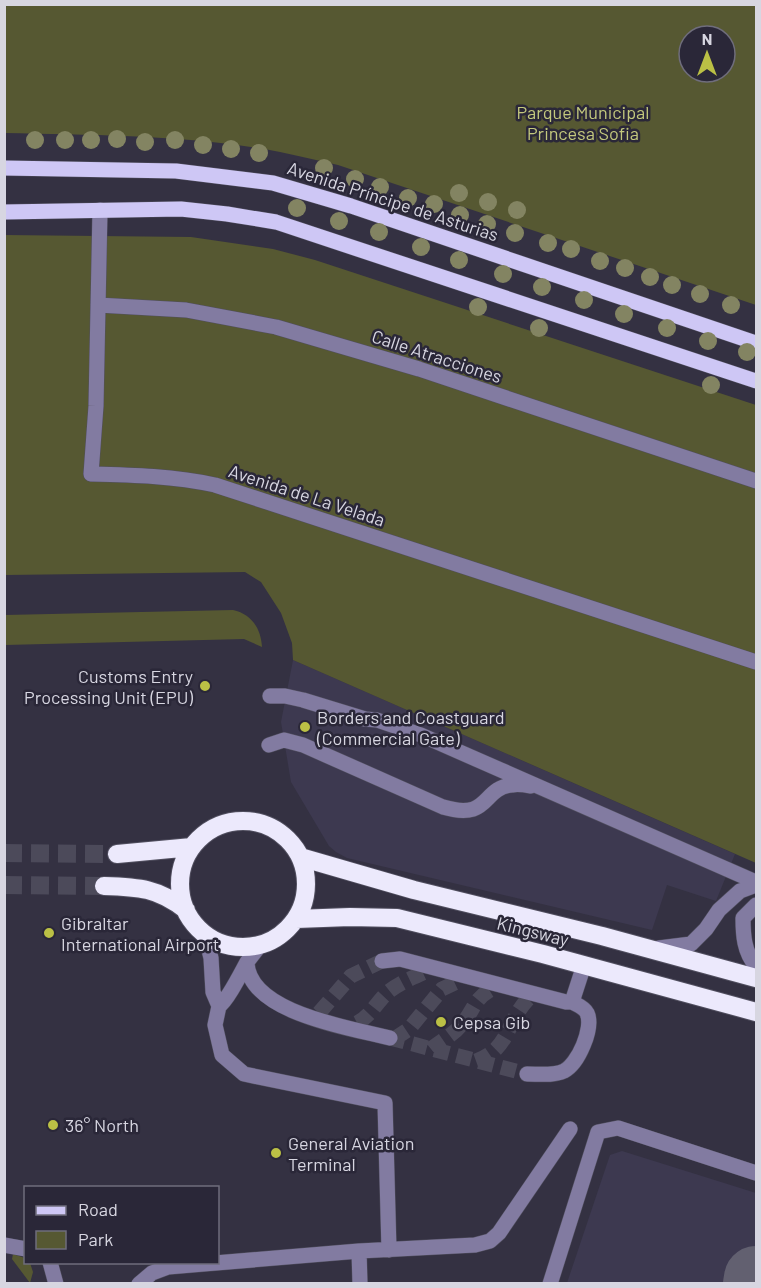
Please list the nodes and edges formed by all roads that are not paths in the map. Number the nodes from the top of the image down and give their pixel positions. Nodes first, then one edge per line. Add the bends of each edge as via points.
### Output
1 (4, 168) edge
2 (100, 210) junction
3 (4, 212) edge
4 (98, 305) junction
5 (756, 343) edge
6 (756, 381) edge
7 (756, 481) edge
8 (756, 662) edge
9 (270, 696) dead end
10 (269, 745) dead end
11 (540, 787) junction
12 (192, 847) junction
13 (117, 854) tunnel mouth
14 (300, 857) junction
15 (756, 883) edge
16 (104, 886) tunnel mouth
17 (756, 905) edge
18 (186, 910) junction
19 (296, 919) junction
20 (204, 934) junction
21 (261, 944) junction
22 (648, 948) junction
23 (382, 961) tunnel mouth
24 (247, 962) junction
25 (584, 965) junction
26 (756, 966) edge
27 (756, 978) edge
28 (476, 979) junction
29 (459, 981) tunnel mouth
30 (572, 1002) junction
31 (219, 1006) junction
32 (756, 1012) edge
33 (357, 1023) tunnel mouth
34 (339, 1025) junction
35 (390, 1038) tunnel mouth
36 (527, 1074) tunnel mouth
37 (570, 1129) dead end
38 (756, 1173) edge
39 (4, 1245) edge
40 (24, 1249) edge
41 (389, 1250) junction
42 (359, 1251) junction
43 (219, 1263) edge
44 (50, 1264) edge
45 (204, 1264) edge
46 (56, 1284) edge
47 (139, 1284) edge
48 (360, 1284) edge
49 (550, 1284) edge

1 - 5 main road, Avenida Príncipe de Asturias via 176,171 273,183
2 - 3 main road
2 - 4 lane, Avenida de La Velada
2 - 6 main road via 181,209 276,222
4 - 7 lane, Calle Atracciones via 186,310 276,327 419,369
4 - 8 lane, Avenida de La Velada via 92,474 153,476 215,485
9 - 11 lane via 285,696 377,720
10 - 11 lane via 292,741 458,812 471,811 509,784
11 - 15 lane
12 - 13 highway
12 - 14 highway via 217,827 255,822 288,839
12 - 18 highway via 180,878
14 - 19 highway via 306,878 305,899
14 - 22 highway, Kingsway
15 - 22 lane via 719,910 691,944
16 - 18 highway via 154,891
17 - 26 lane via 743,918 743,936
18 - 20 highway
19 - 21 highway via 274,939
19 - 25 highway, Kingsway via 397,918
20 - 21 highway via 231,946
20 - 31 lane via 211,958 213,992
21 - 24 lane
22 - 27 highway, Kingsway
23 - 28 lane via 400,959 430,970
24 - 31 lane via 226,1002
24 - 34 lane via 247,972 256,987 277,1003
25 - 30 lane
25 - 32 highway, Kingsway
28 - 29 lane
28 - 30 lane via 533,997
30 - 36 lane via 587,1013 588,1023 585,1041 573,1065 563,1072
31 - 41 lane via 215,1025 222,1055 244,1074 385,1103
33 - 34 lane
34 - 35 lane
37 - 41 lane via 490,1241
38 - 49 lane via 618,1128 598,1132
39 - 40 lane
41 - 42 lane
42 - 43 lane
42 - 48 lane
44 - 46 lane
45 - 47 lane via 168,1267

